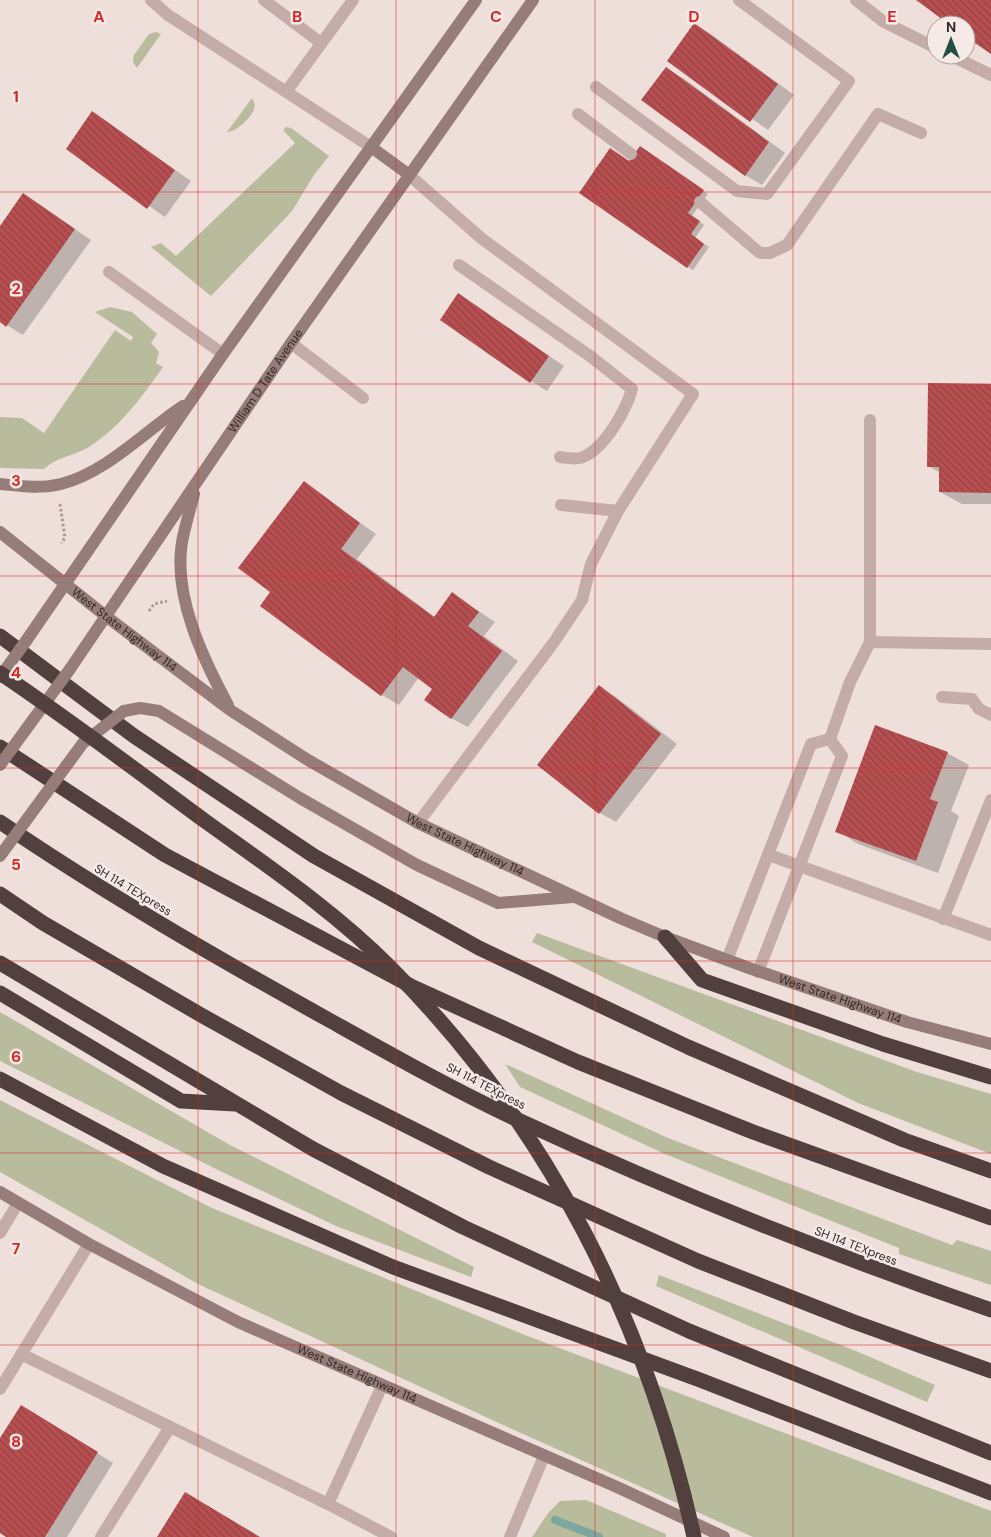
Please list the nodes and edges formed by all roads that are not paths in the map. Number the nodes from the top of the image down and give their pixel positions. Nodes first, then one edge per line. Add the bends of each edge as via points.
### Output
1 (151, 0) edge
2 (264, 0) edge
3 (353, 0) edge
4 (476, 0) edge
5 (533, 0) edge
6 (739, 0) edge
7 (856, 0) edge
8 (321, 43) junction
9 (926, 43) edge
10 (970, 65) edge
11 (991, 76) edge
12 (596, 87) dead end
13 (286, 92) junction
14 (578, 114) dead end
15 (921, 133) dead end
16 (371, 147) junction
17 (631, 154) dead end
18 (408, 174) junction
19 (700, 202) dead end
20 (459, 265) dead end
21 (109, 272) dead end
22 (291, 343) junction
23 (223, 354) junction
24 (363, 398) dead end
25 (189, 402) junction
26 (870, 420) dead end
27 (560, 457) dead end
28 (0, 484) edge
29 (196, 484) junction
30 (561, 505) dead end
31 (618, 511) junction
32 (0, 532) edge
33 (66, 584) junction
34 (107, 617) junction
35 (0, 636) edge
36 (870, 642) junction
37 (991, 644) edge
38 (0, 673) edge
39 (0, 678) edge
40 (942, 696) dead end
41 (230, 710) junction
42 (991, 716) edge
43 (830, 739) junction
44 (0, 742) edge
45 (4, 756) edge
46 (991, 800) edge
47 (0, 822) edge
48 (418, 823) junction
49 (769, 855) junction
50 (0, 856) edge
51 (798, 867) junction
52 (0, 894) edge
53 (575, 897) junction
54 (943, 918) junction
55 (991, 935) edge
56 (665, 937) junction
57 (727, 960) junction
58 (0, 963) edge
59 (758, 972) junction
60 (0, 994) edge
61 (991, 1044) edge
62 (991, 1078) edge
63 (0, 1080) edge
64 (240, 1104) junction
65 (991, 1171) edge
66 (0, 1192) edge
67 (18, 1203) junction
68 (991, 1218) edge
69 (0, 1233) edge
70 (89, 1244) junction
71 (991, 1310) edge
72 (21, 1354) junction
73 (991, 1371) edge
74 (382, 1386) junction
75 (0, 1389) edge
76 (170, 1427) junction
77 (991, 1453) edge
78 (544, 1456) junction
79 (991, 1493) edge
80 (328, 1504) junction
81 (101, 1537) edge
82 (391, 1537) edge
83 (510, 1537) edge
84 (694, 1537) edge
85 (724, 1537) edge

1 - 13 street via 168,15
2 - 8 street
3 - 8 street
4 - 16 main road
5 - 18 main road, William D Tate Avenue
6 - 12 street via 849,81 767,194 736,192
7 - 9 street via 884,22
8 - 13 street
10 - 11 street
13 - 16 street
14 - 17 street
15 - 19 street via 878,114 787,245 770,254 760,254
16 - 18 main road
16 - 23 main road
18 - 22 main road, William D Tate Avenue
18 - 31 street via 481,238 693,394
20 - 27 street via 632,389 627,407 598,449 582,458
21 - 23 street
22 - 24 street
22 - 29 main road, William D Tate Avenue
23 - 25 main road
25 - 28 main road via 92,472 57,484 27,487
25 - 33 main road
26 - 36 street
29 - 34 main road, William D Tate Avenue
29 - 41 main road via 182,543 181,583 204,660
30 - 31 street
31 - 48 street via 591,564 582,600
32 - 33 main road, West State Highway 114
33 - 34 main road, West State Highway 114
33 - 39 main road, bridge
34 - 41 main road, West State Highway 114
34 - 45 main road, William D Tate Avenue, bridge
35 - 65 highway via 134,736 314,856 479,948 688,1047 904,1140
36 - 37 street
36 - 43 street via 850,682
38 - 84 highway, bridge via 303,891 388,965 473,1059 557,1181 612,1285 664,1421
40 - 42 street via 972,699 978,710
41 - 48 main road, West State Highway 114 via 308,760
43 - 49 street via 811,744
43 - 51 street via 842,756
44 - 45 highway
45 - 68 highway via 165,855 413,987 578,1062 753,1132
46 - 54 street
47 - 71 highway, SH 114 TEXpress via 84,878 234,968 514,1119 721,1208 877,1270
48 - 53 main road, West State Highway 114
49 - 51 street
49 - 57 street
50 - 53 main road, bridge via 84,743 124,711 140,708 159,711 417,865 498,903
51 - 54 street
51 - 59 street
52 - 73 highway via 43,923 201,1015 341,1093 489,1167 698,1261
53 - 56 main road, West State Highway 114
54 - 55 street
56 - 57 main road, West State Highway 114
56 - 62 highway via 702,980
57 - 59 main road, West State Highway 114
58 - 64 highway
59 - 61 main road, West State Highway 114 via 907,1022
60 - 64 highway via 181,1100
63 - 79 highway via 162,1166 393,1267 700,1380
64 - 77 highway via 314,1149 463,1227 689,1331
66 - 67 main road, West State Highway 114
67 - 69 street
67 - 70 main road, West State Highway 114
70 - 72 street
70 - 74 main road, West State Highway 114 via 238,1322
72 - 75 street
72 - 76 street
74 - 78 main road, West State Highway 114
74 - 80 street
76 - 80 street
76 - 81 street
78 - 83 street
78 - 85 main road, West State Highway 114
80 - 82 street

